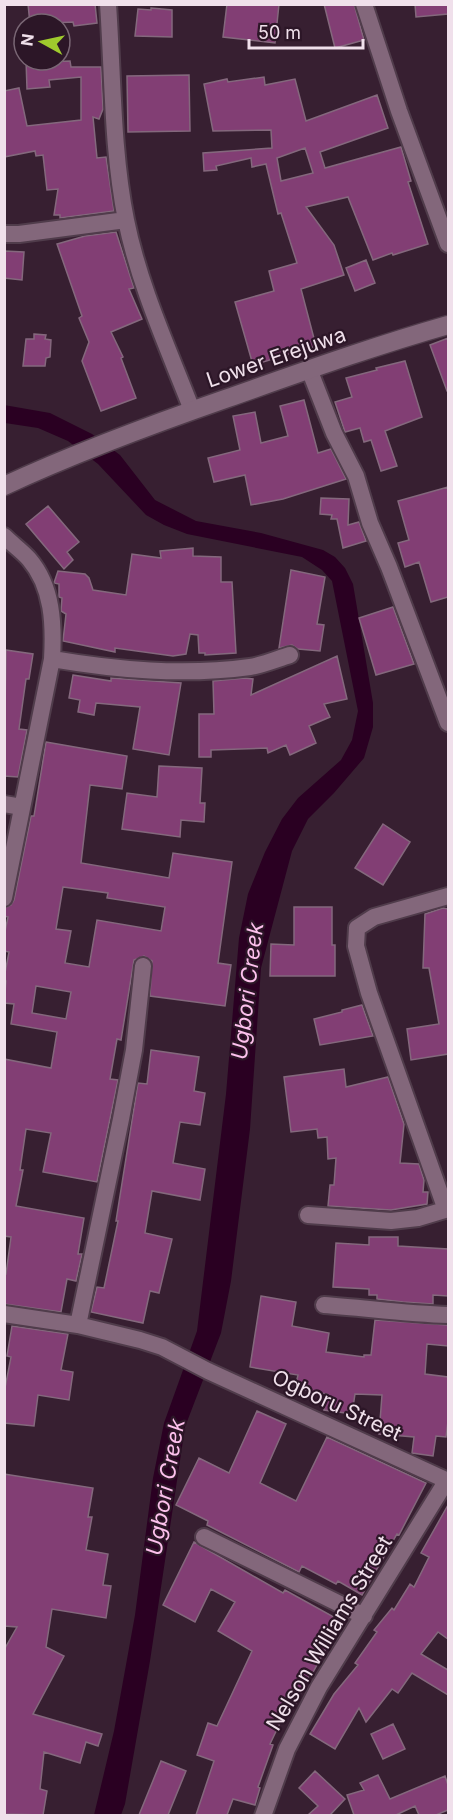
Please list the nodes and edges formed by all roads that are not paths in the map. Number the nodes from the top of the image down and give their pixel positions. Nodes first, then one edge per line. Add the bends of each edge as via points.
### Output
1 (108, 4) edge
2 (364, 4) edge
3 (126, 220) junction
4 (4, 234) edge
5 (448, 244) edge
6 (448, 325) edge
7 (309, 369) junction
8 (192, 410) junction
9 (4, 486) edge
10 (4, 536) edge
11 (290, 655) dead end
12 (52, 659) junction
13 (448, 723) edge
14 (4, 804) edge
15 (22, 807) junction
16 (448, 896) edge
17 (4, 898) edge
18 (142, 966) dead end
19 (447, 1210) edge
20 (308, 1215) dead end
21 (324, 1305) dead end
22 (448, 1315) edge
23 (5, 1316) edge
24 (78, 1325) junction
25 (448, 1481) edge
26 (204, 1537) dead end
27 (364, 1617) junction
28 (263, 1815) edge

1 - 3 street
2 - 5 street
3 - 4 street
3 - 8 street via 149,298
6 - 7 street, Lower Erejuwa
7 - 8 street, Lower Erejuwa
7 - 13 street via 356,476 370,523
8 - 9 street, Lower Erejuwa
10 - 12 street via 30,561 42,581 54,630
11 - 12 street via 251,666 163,672
12 - 15 street
14 - 15 street
15 - 17 street
16 - 19 street via 374,918 357,928 356,946 369,993
18 - 24 street via 122,1119
19 - 20 street via 391,1221
21 - 22 street
23 - 24 street, Ogboru Street
24 - 25 street, Ogboru Street via 162,1347
25 - 27 street, Nelson Williams Street
26 - 27 street
27 - 28 street, Nelson Williams Street via 287,1749

